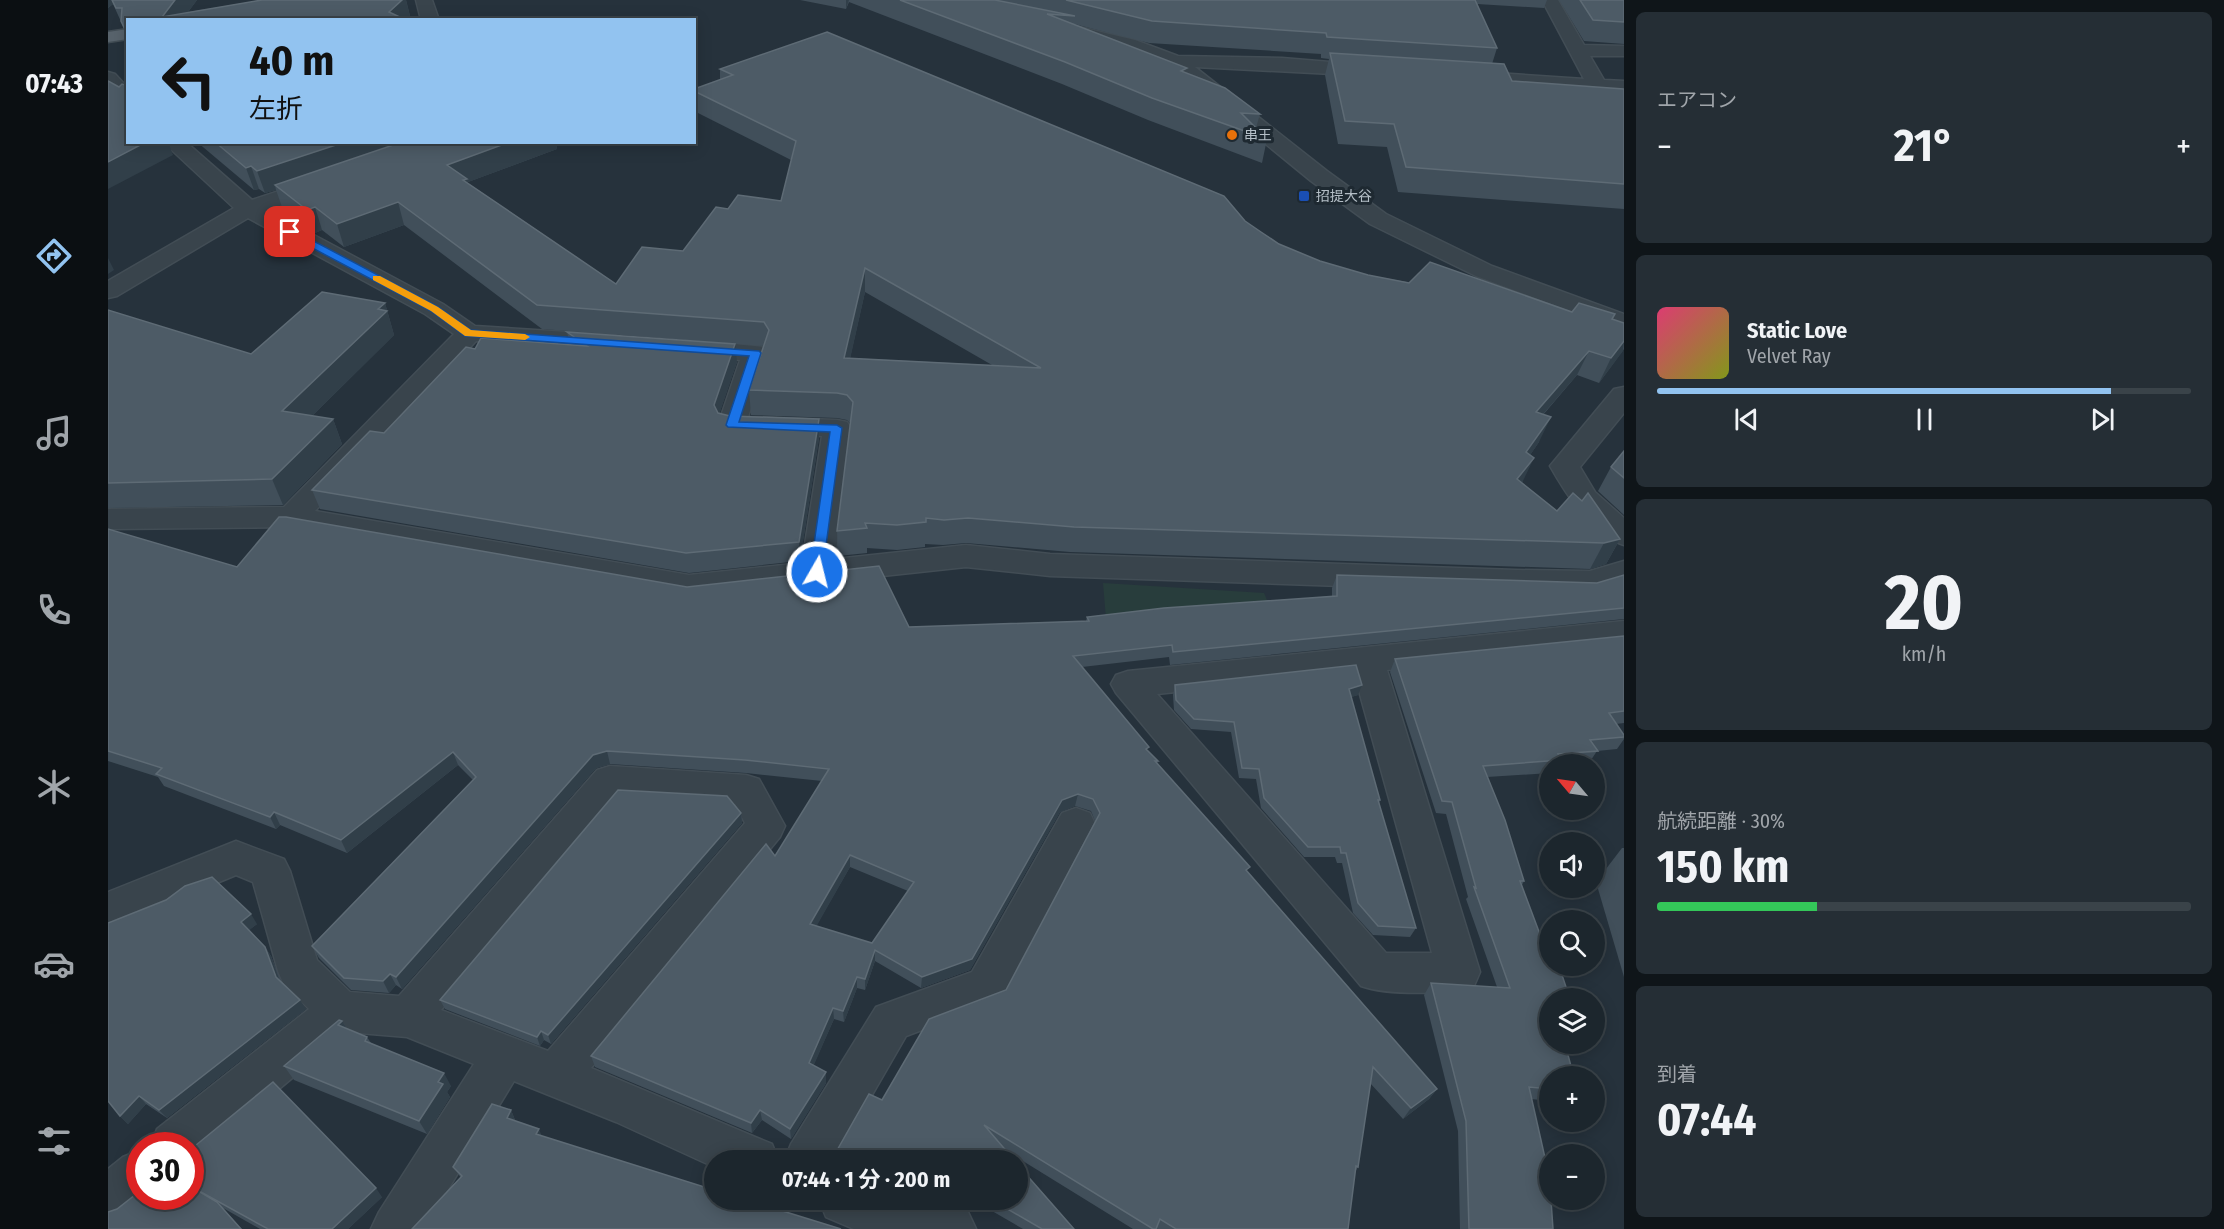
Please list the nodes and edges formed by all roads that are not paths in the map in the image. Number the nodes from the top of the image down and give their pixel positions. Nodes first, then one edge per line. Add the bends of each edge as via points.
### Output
1 (424, 0) edge
2 (1550, 0) edge
3 (429, 18) edge
4 (1054, 26) edge
5 (126, 34) edge
6 (108, 37) edge
7 (1578, 50) junction
8 (1624, 51) edge
9 (1176, 61) junction
10 (1384, 71) edge
11 (1453, 76) edge
12 (1598, 86) junction
13 (1624, 87) edge
14 (175, 144) edge
15 (348, 176) edge
16 (248, 209) junction
17 (108, 291) edge
18 (1624, 323) edge
19 (469, 333) junction
20 (635, 344) edge
21 (671, 347) edge
22 (1624, 395) edge
23 (292, 517) junction
24 (108, 519) edge
25 (1624, 535) edge
26 (817, 572) junction
27 (1624, 572) edge
28 (1624, 633) edge
29 (1367, 659) junction
30 (1076, 824) dead end
31 (108, 910) edge
32 (340, 1011) junction
33 (408, 1017) junction
34 (505, 1055) junction
35 (556, 1076) junction
36 (191, 1132) edge
37 (730, 1150) edge
38 (815, 1150) edge
39 (126, 1185) edge
40 (108, 1199) edge
41 (866, 1210) edge
42 (396, 1229) edge
43 (951, 1229) edge

1 - 3 street
2 - 7 street
4 - 9 street via 1129,44
5 - 6 main road
7 - 8 street
7 - 12 street
9 - 10 street
9 - 18 street via 1378,219 1484,271
11 - 12 street
12 - 13 street
14 - 16 street
15 - 16 street
16 - 17 street
16 - 19 street via 434,309
19 - 20 street
19 - 23 street
21 - 26 street via 755,353 732,425 837,428
22 - 25 street via 1565,466 1583,498
23 - 24 street
23 - 26 street via 689,586
26 - 27 street via 966,556 1050,565 1516,581 1590,582
28 - 29 street
29 - 29 street via 1128,684 1376,972 1459,972
30 - 38 street via 987,986 891,1021
31 - 32 street via 236,858 270,871 299,971
32 - 33 street
32 - 36 street
33 - 34 street
33 - 35 street via 610,781 746,790 766,825
34 - 35 street
34 - 42 street
35 - 37 street
39 - 40 street
41 - 43 street

